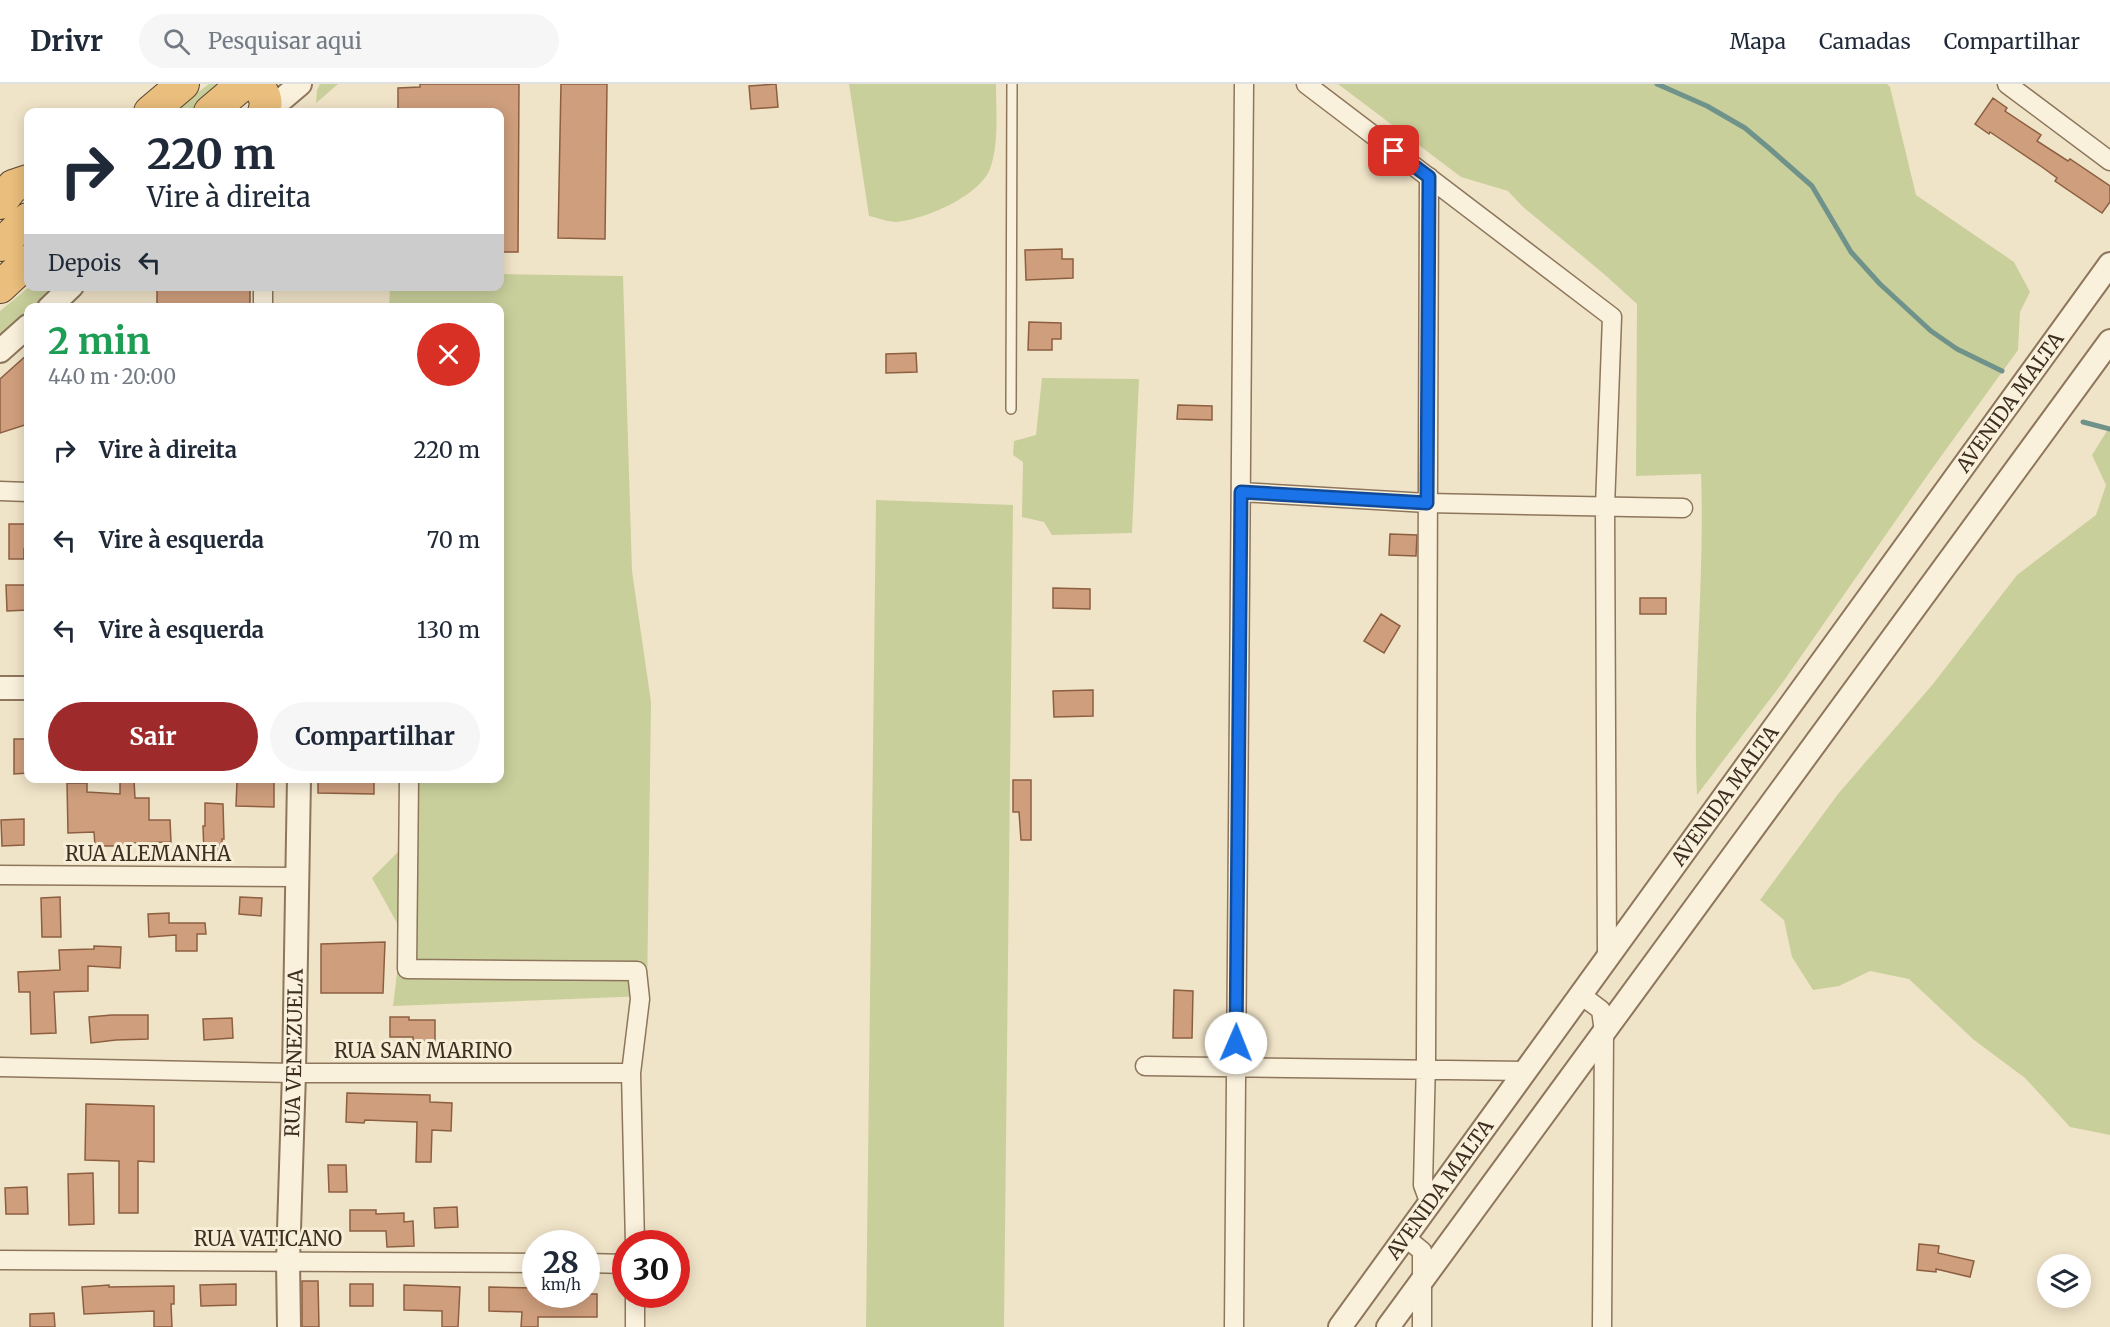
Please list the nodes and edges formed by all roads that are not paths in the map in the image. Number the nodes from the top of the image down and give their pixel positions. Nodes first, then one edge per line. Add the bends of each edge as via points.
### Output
1 (182, 84) edge
2 (1012, 84) edge
3 (1244, 84) edge
4 (1306, 84) edge
5 (2007, 84) edge
6 (269, 95) edge
7 (155, 108) edge
8 (224, 108) edge
9 (2110, 161) edge
10 (1429, 177) junction
11 (24, 182) edge
12 (0, 203) edge
13 (24, 223) edge
14 (0, 245) edge
15 (2110, 264) edge
16 (24, 265) edge
17 (24, 272) edge
18 (0, 287) edge
19 (67, 291) edge
20 (0, 293) edge
21 (54, 303) edge
22 (24, 330) edge
23 (2110, 341) edge
24 (0, 351) edge
25 (1011, 409) dead end
26 (0, 491) edge
27 (24, 492) edge
28 (1241, 492) junction
29 (1427, 503) junction
30 (1605, 507) junction
31 (1683, 508) dead end
32 (0, 688) edge
33 (24, 688) edge
34 (299, 783) edge
35 (409, 783) edge
36 (0, 875) edge
37 (296, 877) junction
38 (1606, 960) junction
39 (1581, 995) junction
40 (1604, 1032) junction
41 (1144, 1066) dead end
42 (0, 1067) edge
43 (1236, 1067) junction
44 (1426, 1068) junction
45 (1526, 1071) junction
46 (631, 1073) junction
47 (294, 1074) junction
48 (1430, 1204) junction
49 (634, 1230) edge
50 (1406, 1238) junction
51 (0, 1260) edge
52 (288, 1261) junction
53 (522, 1263) edge
54 (1422, 1280) junction
55 (635, 1308) edge
56 (289, 1327) edge
57 (634, 1327) edge
58 (1234, 1327) edge
59 (1340, 1327) edge
60 (1388, 1327) edge
61 (1422, 1327) edge
62 (1602, 1327) edge

1 - 7 highway
2 - 25 lane
3 - 28 street
4 - 10 street
5 - 9 street
6 - 8 highway
10 - 29 street
10 - 30 street via 1612,317
11 - 12 highway via 13,186
13 - 14 highway
15 - 38 street, AVENIDA MALTA
16 - 18 highway
17 - 20 highway
19 - 21 street
22 - 24 street
23 - 40 street, AVENIDA MALTA
26 - 27 street
28 - 29 street
28 - 43 street
29 - 30 street
29 - 44 street
30 - 31 street
30 - 38 street
32 - 33 street
34 - 37 street, RUA VENEZUELA
35 - 46 street via 407,969 637,971 640,999
36 - 37 street, RUA ALEMANHA
37 - 47 street, RUA VENEZUELA
38 - 39 street, AVENIDA MALTA
39 - 40 street via 1600,1010
39 - 45 street, AVENIDA MALTA
40 - 54 street, AVENIDA MALTA
40 - 62 street
41 - 43 street
42 - 47 street, RUA SAN MARINO
43 - 44 street
43 - 58 street
44 - 45 street
44 - 48 street via 1423,1185
45 - 48 street, AVENIDA MALTA
46 - 47 street, RUA SAN MARINO
46 - 49 street
47 - 52 street, RUA VENEZUELA
48 - 50 street, AVENIDA MALTA
50 - 54 street via 1422,1251
50 - 59 street, AVENIDA MALTA
51 - 52 street, RUA VATICANO
52 - 53 street, RUA VATICANO
52 - 56 street, RUA VENEZUELA
54 - 60 street, AVENIDA MALTA
54 - 61 street
55 - 57 street

